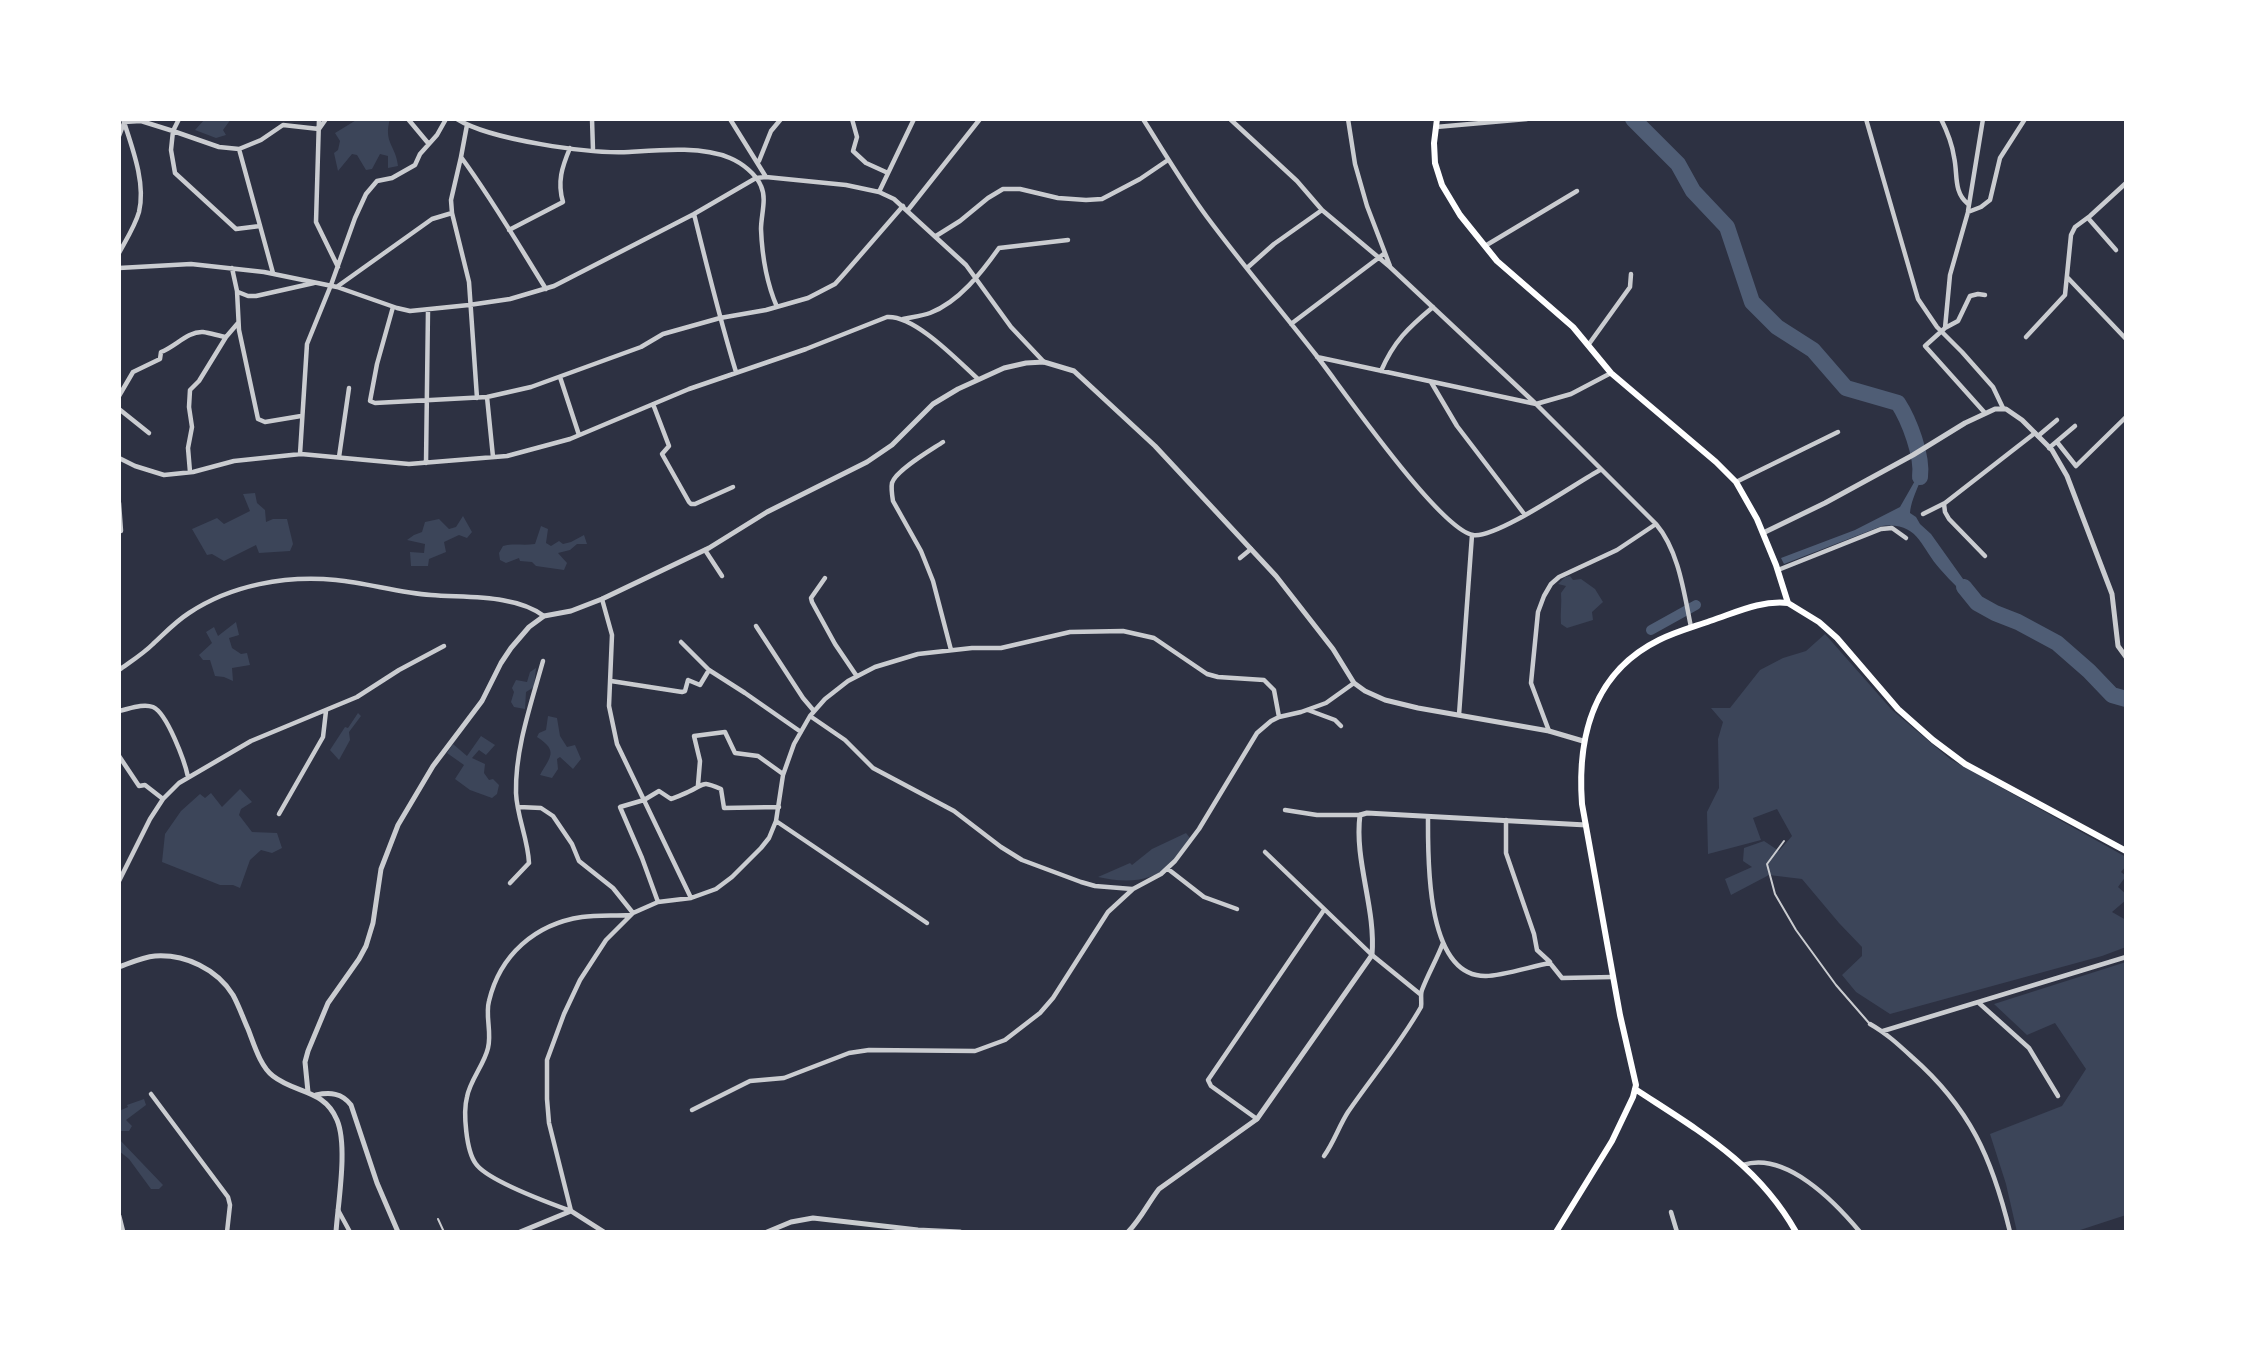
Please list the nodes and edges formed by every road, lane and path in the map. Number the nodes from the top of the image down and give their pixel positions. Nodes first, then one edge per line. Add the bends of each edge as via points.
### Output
1 (179, 119) edge
2 (319, 119) edge
3 (326, 119) edge
4 (408, 119) edge
5 (446, 119) edge
6 (457, 119) edge
7 (470, 119) edge
8 (592, 119) edge
9 (730, 119) edge
10 (780, 119) edge
11 (852, 119) edge
12 (914, 119) edge
13 (980, 119) edge
14 (1143, 119) edge
15 (1230, 119) edge
16 (1348, 119) edge
17 (1527, 119) edge
18 (1866, 119) edge
19 (1941, 119) edge
20 (1983, 119) edge
21 (2025, 119) edge
22 (123, 121) edge
23 (1437, 123) edge
24 (467, 125) junction
25 (319, 129) junction
26 (173, 131) junction
27 (119, 136) edge
28 (428, 143) junction
29 (570, 148) junction
30 (239, 149) junction
31 (593, 150) junction
32 (461, 157) junction
33 (1168, 160) junction
34 (758, 162) junction
35 (888, 173) junction
36 (766, 177) junction
37 (757, 178) junction
38 (2126, 183) edge
39 (1577, 191) dead end
40 (879, 192) junction
41 (1968, 204) junction
42 (906, 208) junction
43 (1322, 210) junction
44 (1968, 212) junction
45 (452, 213) junction
46 (694, 214) junction
47 (2088, 218) junction
48 (260, 226) junction
49 (509, 230) junction
50 (936, 236) junction
51 (1068, 240) dead end
52 (1484, 246) junction
53 (2116, 250) dead end
54 (119, 253) edge
55 (1385, 253) junction
56 (1378, 257) junction
57 (338, 267) junction
58 (1390, 267) junction
59 (119, 268) edge
60 (232, 268) junction
61 (1248, 268) junction
62 (273, 273) junction
63 (1631, 274) dead end
64 (2067, 276) junction
65 (977, 279) junction
66 (318, 282) junction
67 (334, 286) junction
68 (546, 289) junction
69 (237, 292) junction
70 (1985, 295) dead end
71 (469, 305) junction
72 (393, 307) junction
73 (777, 307) junction
74 (1433, 307) junction
75 (428, 310) junction
76 (720, 318) junction
77 (902, 319) junction
78 (238, 322) junction
79 (1291, 324) junction
80 (1945, 328) junction
81 (226, 337) junction
82 (2026, 337) dead end
83 (2126, 339) edge
84 (1589, 344) junction
85 (1317, 357) junction
86 (1044, 362) junction
87 (1381, 371) junction
88 (736, 372) junction
89 (1611, 373) junction
90 (560, 377) junction
91 (978, 379) junction
92 (1431, 382) junction
93 (349, 387) dead end
94 (119, 396) edge
95 (487, 397) junction
96 (477, 398) junction
97 (427, 400) junction
98 (653, 404) junction
99 (1536, 404) junction
100 (2003, 408) junction
101 (119, 409) edge
102 (1984, 413) junction
103 (301, 416) junction
104 (2126, 417) edge
105 (2057, 420) dead end
106 (2075, 426) dead end
107 (1838, 432) dead end
108 (149, 433) dead end
109 (2037, 434) junction
110 (579, 435) junction
111 (943, 442) dead end
112 (2057, 442) junction
113 (2049, 448) junction
114 (300, 454) junction
115 (339, 457) junction
116 (493, 457) junction
117 (119, 458) edge
118 (426, 463) junction
119 (1600, 470) junction
120 (190, 472) junction
121 (1736, 482) junction
122 (733, 487) dead end
123 (119, 503) edge
124 (1944, 503) junction
125 (1525, 514) junction
126 (1923, 514) dead end
127 (1656, 524) junction
128 (121, 531) dead end
129 (1763, 533) junction
130 (1475, 535) junction
131 (1906, 538) dead end
132 (1251, 549) junction
133 (705, 550) junction
134 (1985, 556) dead end
135 (1240, 558) dead end
136 (1777, 570) junction
137 (722, 576) dead end
138 (825, 578) dead end
139 (602, 599) junction
140 (1788, 603) junction
141 (544, 615) junction
142 (756, 626) dead end
143 (1691, 627) junction
144 (681, 642) dead end
145 (444, 646) dead end
146 (951, 650) junction
147 (2126, 657) edge
148 (543, 661) dead end
149 (119, 670) edge
150 (709, 670) junction
151 (856, 676) junction
152 (611, 681) junction
153 (1354, 683) junction
154 (1308, 710) junction
155 (119, 711) edge
156 (326, 711) junction
157 (813, 714) junction
158 (1459, 715) junction
159 (1279, 717) junction
160 (1341, 726) dead end
161 (1549, 731) junction
162 (801, 732) junction
163 (1583, 741) junction
164 (119, 756) edge
165 (783, 774) junction
166 (188, 777) junction
167 (698, 785) junction
168 (163, 799) junction
169 (644, 800) junction
170 (519, 807) junction
171 (779, 807) junction
172 (1285, 810) dead end
173 (279, 814) dead end
174 (1360, 815) junction
175 (1428, 817) junction
176 (1506, 820) junction
177 (776, 821) junction
178 (1586, 825) junction
179 (1784, 841) dead end
180 (1265, 852) dead end
181 (2126, 852) edge
182 (1168, 870) junction
183 (119, 881) edge
184 (510, 883) dead end
185 (1132, 889) junction
186 (691, 898) junction
187 (658, 902) junction
188 (1237, 909) dead end
189 (1324, 910) junction
190 (632, 914) junction
191 (927, 923) dead end
192 (1443, 943) junction
193 (1373, 955) junction
194 (2126, 957) edge
195 (1550, 963) junction
196 (119, 967) edge
197 (1613, 977) junction
198 (1420, 994) junction
199 (1979, 1003) junction
200 (1870, 1024) joint
201 (1883, 1031) junction
202 (1635, 1089) junction
203 (308, 1092) junction
204 (150, 1094) dead end
205 (316, 1094) junction
206 (2059, 1096) dead end
207 (692, 1110) dead end
208 (1257, 1119) junction
209 (1324, 1156) dead end
210 (1743, 1165) junction
211 (337, 1209) junction
212 (571, 1211) junction
213 (1671, 1212) dead end
214 (119, 1216) edge
215 (438, 1219) dead end
216 (122, 1232) edge
217 (227, 1232) edge
218 (336, 1232) edge
219 (350, 1232) edge
220 (398, 1232) edge
221 (444, 1232) edge
222 (520, 1232) edge
223 (604, 1232) edge
224 (767, 1232) edge
225 (960, 1232) edge
226 (1128, 1232) edge
227 (1556, 1232) edge
228 (1677, 1232) edge
229 (1796, 1232) edge
230 (1860, 1232) edge
231 (2010, 1232) edge

1 - 26 street
2 - 25 street
3 - 25 street
4 - 28 street
5 - 28 street
6 - 24 street
7 - 24 street
8 - 31 street
9 - 34 street
10 - 34 street
11 - 35 street via 857,137 853,150 866,163
12 - 35 street
13 - 42 street
14 - 33 street
15 - 43 street
16 - 55 street via 1358,174
17 - 23 street
18 - 100 street via 1918,299 1993,387
19 - 41 street via 1955,158 1958,193
20 - 41 street
21 - 44 street via 2000,158 1990,200
22 - 26 street via 141,121
22 - 27 street
22 - 54 street via 141,199 138,216
23 - 52 main road via 1434,148 1442,185
24 - 29 street
24 - 32 street
25 - 30 street via 284,125
25 - 57 street via 316,222
26 - 30 street
26 - 48 street via 175,173 236,229
28 - 57 street via 415,166 377,181 366,194
29 - 31 street
29 - 49 street via 559,183 563,202
30 - 48 street
31 - 37 street via 708,153 730,158
32 - 45 street
32 - 49 street
33 - 50 street via 1102,199 1067,199 1003,189
33 - 61 street
34 - 36 street
35 - 40 street
36 - 37 street
36 - 40 street
37 - 46 street
37 - 73 street via 764,193 761,231
38 - 47 street
39 - 52 street
40 - 42 street
41 - 44 street
42 - 50 street
42 - 73 street via 835,284
43 - 56 street
43 - 61 street
44 - 80 street via 1950,275
45 - 67 street via 432,219
45 - 71 street via 469,282
46 - 68 street
46 - 76 street
47 - 53 street
47 - 64 street via 2071,235
48 - 62 street
49 - 68 street
50 - 65 street
51 - 65 street via 999,248
52 - 84 main road
55 - 56 street
55 - 58 street
56 - 58 street
56 - 79 street
57 - 67 street
58 - 74 street
59 - 60 street via 191,264
60 - 62 street
60 - 69 street
61 - 79 street
62 - 66 street
63 - 84 street via 1630,287
64 - 82 street via 2065,295
64 - 83 street
65 - 77 street via 932,313
65 - 86 street
66 - 67 street
66 - 69 street via 256,296
67 - 72 street
67 - 103 street via 307,344
68 - 71 street
69 - 78 street
70 - 80 street via 1970,296 1958,321
71 - 75 street
71 - 96 street
72 - 75 street
72 - 97 street via 370,401
73 - 76 street
74 - 87 street via 1401,335
74 - 99 street
75 - 97 street
76 - 88 street
76 - 90 street via 663,334
77 - 88 street via 880,319
77 - 91 street
78 - 81 street
78 - 103 street via 258,419
79 - 85 street
80 - 102 street via 1925,346
81 - 94 street via 201,332 186,337 161,352 151,365 133,372
81 - 120 street via 190,390
84 - 89 main road
85 - 87 street
85 - 130 street via 1417,485 1446,516
86 - 91 street via 1004,368
86 - 132 street via 1074,371 1122,414
87 - 92 street
88 - 98 street
89 - 99 street via 1571,394
89 - 121 main road
90 - 95 street
90 - 110 street
91 - 133 street via 933,404 892,445 867,462 787,501
92 - 99 street
92 - 125 street via 1457,426
93 - 115 street
95 - 96 street
95 - 116 street
96 - 97 street
97 - 118 street
98 - 110 street
98 - 122 street via 669,446 662,454 691,505
99 - 119 street
100 - 102 street
100 - 109 street
101 - 108 street
102 - 129 street
103 - 114 street
104 - 112 street via 2076,466
105 - 109 street
106 - 112 street
107 - 121 street
109 - 113 street
109 - 124 street
110 - 116 street
111 - 146 street via 896,477 892,495 922,551
112 - 113 street
113 - 147 street via 2067,476 2105,575 2114,602 2118,646
114 - 115 street
114 - 120 street via 234,461
115 - 118 street
116 - 118 street
117 - 120 street via 164,475
119 - 125 street
119 - 127 street
121 - 129 main road
123 - 128 street
124 - 126 street
124 - 134 street via 1949,519
125 - 130 street
127 - 143 street via 1672,551
127 - 161 street via 1617,550 1559,577 1544,596 1535,629 1531,682
129 - 136 main road
130 - 158 street
131 - 136 street via 1892,528 1881,529
132 - 135 street
132 - 153 street via 1299,603
133 - 137 street
133 - 139 street
136 - 140 main road
138 - 151 street via 812,602
139 - 141 street
139 - 152 street via 612,635
140 - 143 main road via 1758,605
140 - 181 main road via 1828,630 1898,709 1965,764
141 - 149 street via 524,604 497,600 319,579 270,582 197,608
141 - 203 street via 511,648 482,701 433,766 398,825 381,869 366,946 328,1003 308,1051
142 - 157 street
143 - 163 main road via 1661,638 1621,667 1594,708
144 - 150 street
145 - 156 street
146 - 151 street via 897,659
146 - 159 street via 990,649 1070,632 1138,633 1166,645 1207,674 1264,680 1274,690
148 - 170 street via 517,770
150 - 152 street via 703,683 688,680 682,692
150 - 162 street
151 - 157 street
152 - 169 street via 609,706 617,744
153 - 154 street
153 - 158 street via 1385,700
154 - 159 street
154 - 160 street
155 - 166 street via 142,706 162,714 184,756
156 - 166 street via 251,741
156 - 173 street via 323,737
157 - 162 street
157 - 185 street via 873,768 954,811 1022,860 1088,884
158 - 161 street
159 - 182 street via 1257,733 1199,829
161 - 163 street
162 - 165 street
163 - 178 main road
164 - 168 street via 139,786 145,785
165 - 167 street via 758,756 735,752 725,732 694,736 700,761
165 - 171 street
166 - 168 street
167 - 169 street via 671,799 659,792
167 - 171 street via 707,783 721,789 724,808
168 - 183 street
169 - 186 street
169 - 187 street via 620,807
170 - 184 street via 529,863
170 - 190 street via 541,808 553,817 579,861 613,888
171 - 177 street
172 - 174 street
174 - 175 street
174 - 193 street
175 - 176 street
175 - 192 street via 1427,870
176 - 178 street
176 - 195 street via 1506,853 1537,950
177 - 186 street via 769,838 732,877
177 - 191 street
178 - 197 main road
179 - 200 lane via 1767,864 1775,894 1816,958
180 - 189 street
182 - 185 street
182 - 188 street via 1204,897
185 - 207 street via 1098,926 1053,998 1005,1040 975,1051 849,1053 784,1078 750,1081
186 - 187 street
187 - 190 street
189 - 193 street
189 - 208 street via 1210,1075 1211,1086
190 - 212 street via 607,940 580,980 547,1060 549,1123
190 - 212 street via 562,922 529,937 510,955 489,999 488,1050 467,1093 465,1116 475,1163 517,1189
192 - 195 street via 1466,971 1485,976
192 - 198 street
193 - 198 street
193 - 208 street
194 - 199 street
195 - 197 street via 1562,978
196 - 203 street via 165,957 212,972 232,994 269,1072
197 - 202 main road
198 - 209 street via 1422,1003 1416,1015 1348,1112
199 - 201 street
199 - 206 street via 2029,1048
200 - 201 street
201 - 231 street via 1936,1077 1966,1117 1982,1143
202 - 210 main road
202 - 227 main road via 1612,1141
203 - 205 street
204 - 217 street via 230,1201
205 - 211 street via 334,1114 340,1129
205 - 220 street via 338,1095 351,1105
208 - 226 street via 1159,1189
210 - 229 main road
210 - 230 street via 1775,1164 1793,1172
211 - 218 street
211 - 219 street
212 - 222 street
212 - 223 street
213 - 228 street
214 - 216 street
215 - 221 lane
224 - 225 street via 813,1218

